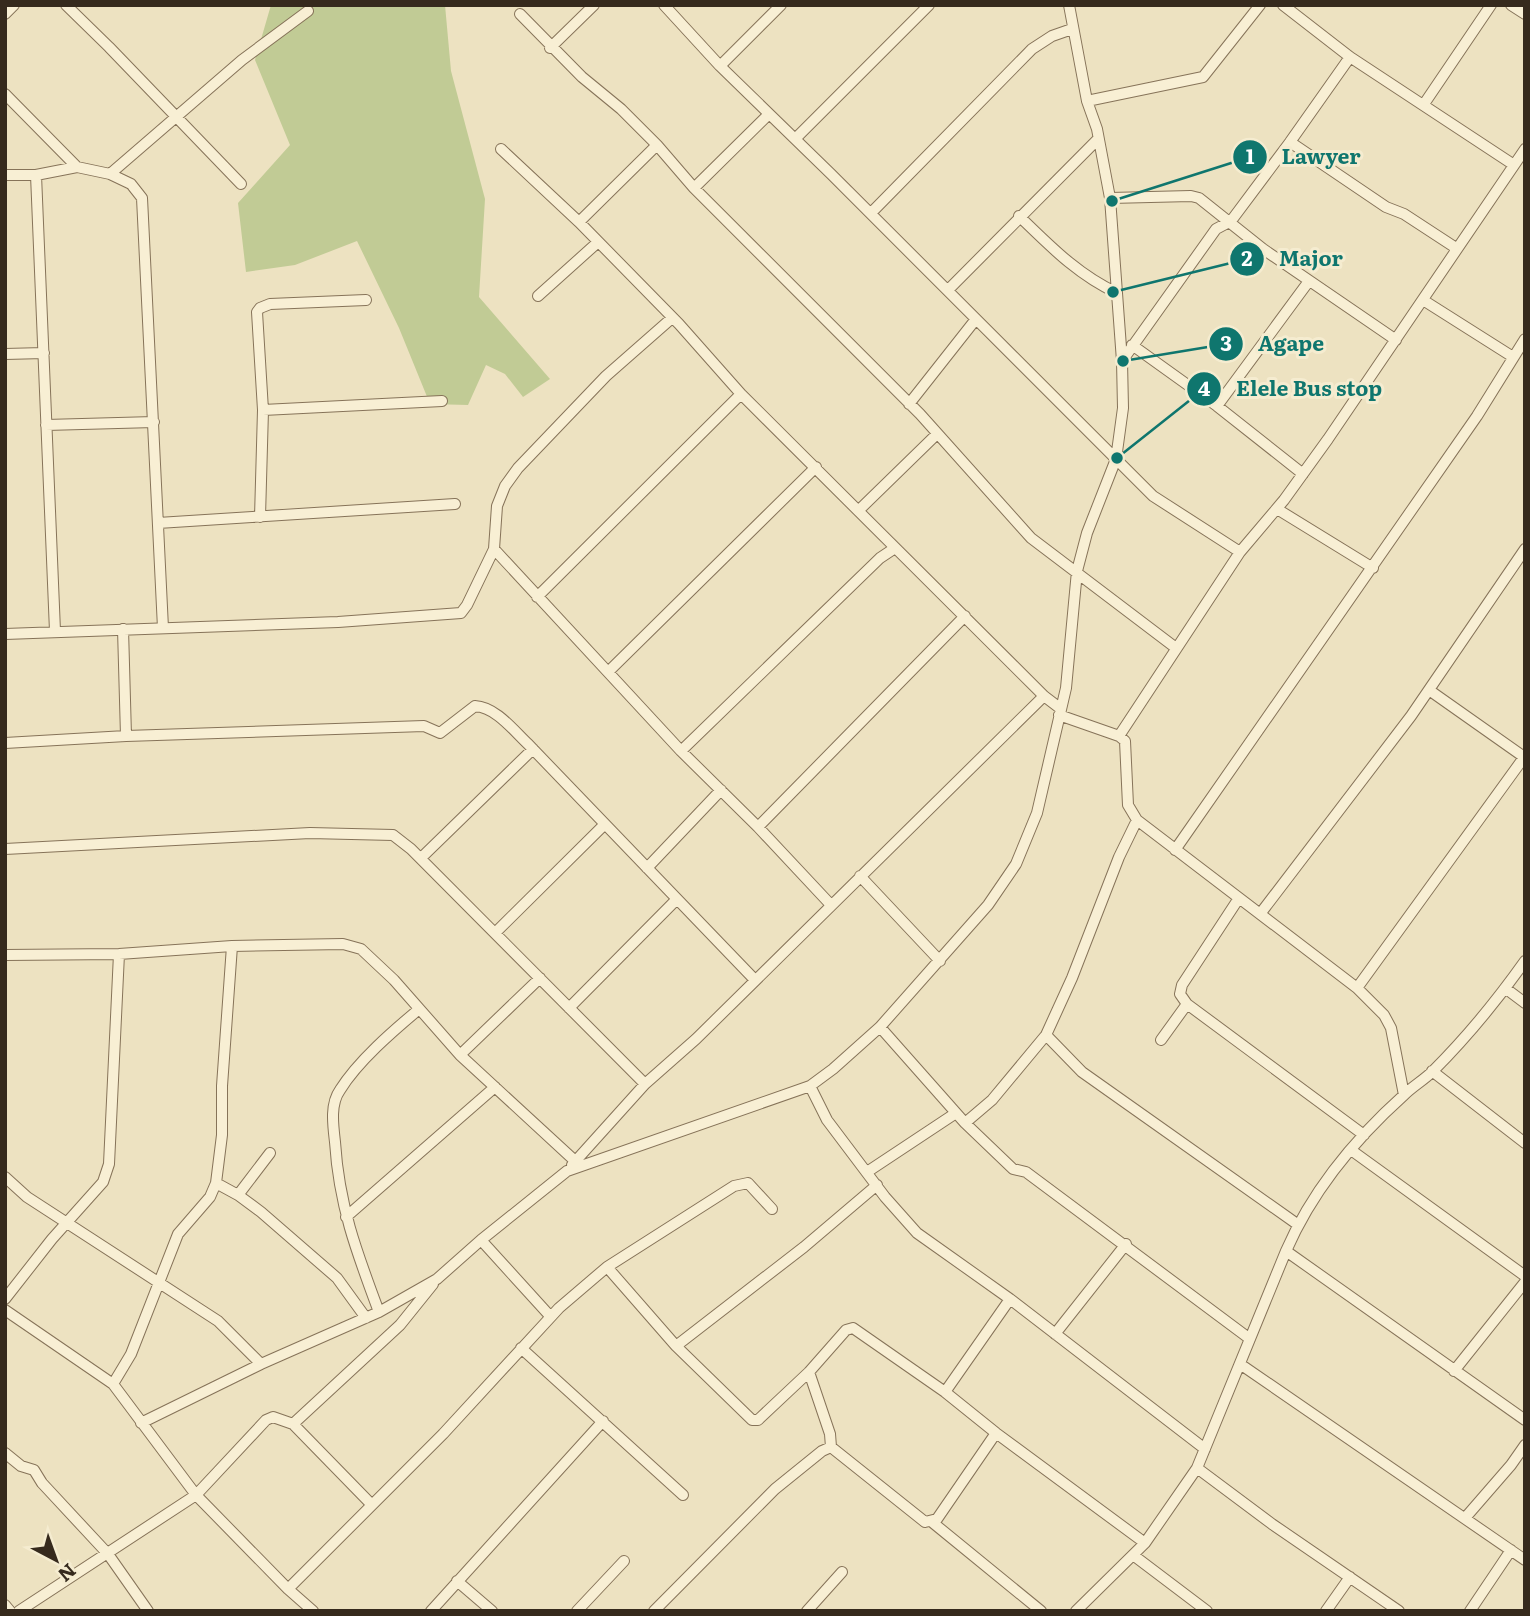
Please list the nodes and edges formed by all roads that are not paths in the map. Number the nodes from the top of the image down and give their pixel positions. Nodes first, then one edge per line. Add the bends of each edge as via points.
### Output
1 (14, 5) edge
2 (66, 5) edge
3 (594, 5) edge
4 (664, 5) edge
5 (781, 5) edge
6 (929, 5) edge
7 (1069, 5) edge
8 (1260, 5) edge
9 (1283, 5) edge
10 (1511, 5) edge
11 (1485, 7) edge
12 (308, 11) dead end
13 (5, 14) edge
14 (520, 14) dead end
15 (1525, 14) edge
16 (1072, 29) junction
17 (550, 48) junction
18 (1350, 57) junction
19 (720, 66) junction
20 (5, 94) edge
21 (1087, 101) junction
22 (1424, 104) junction
23 (769, 114) junction
24 (176, 116) junction
25 (795, 139) junction
26 (1098, 139) junction
27 (1290, 142) junction
28 (657, 145) junction
29 (501, 149) dead end
30 (1525, 149) edge
31 (1514, 165) junction
32 (77, 167) junction
33 (110, 174) junction
34 (5, 175) edge
35 (36, 176) junction
36 (241, 184) dead end
37 (694, 188) junction
38 (1110, 198) junction
39 (871, 213) junction
40 (1019, 216) junction
41 (1231, 221) junction
42 (579, 222) junction
43 (597, 243) junction
44 (1456, 248) junction
45 (1309, 281) junction
46 (948, 290) junction
47 (1117, 293) junction
48 (538, 296) dead end
49 (366, 300) dead end
50 (1423, 300) junction
51 (672, 318) junction
52 (976, 319) junction
53 (1525, 339) edge
54 (1396, 340) junction
55 (1132, 345) junction
56 (44, 353) junction
57 (5, 354) edge
58 (1513, 357) junction
59 (1122, 361) junction
60 (741, 394) junction
61 (442, 401) dead end
62 (909, 404) junction
63 (1217, 406) junction
64 (263, 410) junction
65 (154, 422) junction
66 (46, 425) junction
67 (937, 434) junction
68 (1116, 459) junction
69 (816, 467) junction
70 (1303, 474) junction
71 (455, 504) dead end
72 (1277, 509) junction
73 (859, 510) junction
74 (260, 517) junction
75 (158, 523) junction
76 (885, 538) junction
77 (895, 548) junction
78 (494, 549) junction
79 (1525, 549) edge
80 (1240, 552) junction
81 (880, 558) junction
82 (1373, 568) junction
83 (1077, 571) junction
84 (537, 597) junction
85 (965, 616) junction
86 (163, 628) junction
87 (122, 629) junction
88 (55, 631) junction
89 (5, 634) edge
90 (1176, 648) junction
91 (608, 673) junction
92 (1429, 690) junction
93 (1044, 696) junction
94 (1060, 712) junction
95 (126, 736) junction
96 (1119, 736) junction
97 (5, 743) edge
98 (533, 749) junction
99 (681, 751) junction
100 (1524, 756) edge
101 (721, 790) junction
102 (1138, 820) junction
103 (605, 824) junction
104 (758, 827) junction
105 (5, 849) edge
106 (1175, 850) junction
107 (421, 858) junction
108 (647, 868) junction
109 (860, 876) junction
110 (1239, 898) junction
111 (677, 899) junction
112 (831, 905) junction
113 (1260, 914) junction
114 (495, 933) junction
115 (232, 946) junction
116 (119, 954) junction
117 (5, 955) edge
118 (940, 961) junction
119 (1525, 961) edge
120 (540, 978) junction
121 (755, 980) junction
122 (1357, 988) junction
123 (1505, 988) junction
124 (1525, 1003) edge
125 (1187, 1004) junction
126 (569, 1008) junction
127 (418, 1010) junction
128 (880, 1027) junction
129 (1046, 1035) junction
130 (1161, 1040) dead end
131 (460, 1055) junction
132 (1432, 1071) junction
133 (645, 1084) junction
134 (810, 1086) junction
135 (495, 1087) junction
136 (1404, 1095) junction
137 (956, 1113) junction
138 (965, 1124) junction
139 (1364, 1135) junction
140 (1525, 1143) edge
141 (1351, 1150) junction
142 (270, 1153) dead end
143 (574, 1160) junction
144 (567, 1171) junction
145 (867, 1172) junction
146 (5, 1177) edge
147 (216, 1183) junction
148 (877, 1185) junction
149 (238, 1195) junction
150 (772, 1209) dead end
151 (346, 1217) junction
152 (67, 1223) junction
153 (1297, 1224) junction
154 (481, 1240) junction
155 (1126, 1244) junction
156 (1286, 1251) junction
157 (607, 1267) junction
158 (1525, 1276) edge
159 (437, 1279) junction
160 (1525, 1282) edge
161 (160, 1283) junction
162 (5, 1299) edge
163 (1010, 1299) junction
164 (5, 1310) edge
165 (379, 1312) junction
166 (550, 1316) junction
167 (366, 1318) junction
168 (1055, 1334) junction
169 (1250, 1339) junction
170 (676, 1346) junction
171 (521, 1348) junction
172 (261, 1364) junction
173 (1240, 1364) junction
174 (1454, 1371) junction
175 (809, 1372) junction
176 (113, 1384) junction
177 (945, 1392) junction
178 (1525, 1420) edge
179 (603, 1421) junction
180 (141, 1423) junction
181 (293, 1424) junction
182 (996, 1433) junction
183 (1525, 1445) edge
184 (831, 1447) junction
185 (1205, 1450) junction
186 (5, 1453) edge
187 (1197, 1468) junction
188 (196, 1495) junction
189 (683, 1495) dead end
190 (372, 1505) junction
191 (1465, 1518) junction
192 (932, 1522) junction
193 (1145, 1543) junction
194 (1511, 1550) junction
195 (108, 1554) junction
196 (1133, 1555) junction
197 (1525, 1560) edge
198 (624, 1561) dead end
199 (842, 1572) dead end
200 (1350, 1577) junction
201 (457, 1581) junction
202 (288, 1589) junction
203 (5, 1605) edge
204 (10, 1611) edge
205 (19, 1611) edge
206 (148, 1611) edge
207 (313, 1611) edge
208 (431, 1611) edge
209 (492, 1611) edge
210 (578, 1611) edge
211 (654, 1611) edge
212 (807, 1611) edge
213 (1041, 1611) edge
214 (1076, 1611) edge
215 (1207, 1611) edge
216 (1326, 1611) edge
217 (1399, 1611) edge
218 (1469, 1611) edge

1 - 13 street
2 - 24 street
3 - 17 street
4 - 19 street
5 - 19 street
6 - 25 street
7 - 16 street
8 - 21 street via 1203,77
9 - 18 street
10 - 15 street
11 - 22 street
12 - 24 street
14 - 17 street
16 - 21 street
16 - 39 street via 1032,49
17 - 28 street
18 - 22 street
18 - 27 street
19 - 23 street
20 - 32 street
21 - 26 street
22 - 31 street
23 - 25 street
23 - 37 street
24 - 33 street
24 - 36 street
25 - 39 street
26 - 38 street
26 - 40 street
27 - 41 street
27 - 44 street via 1386,208 1404,214
28 - 37 street
28 - 42 street
29 - 42 street
30 - 31 street
31 - 44 street
32 - 33 street
32 - 35 street
33 - 65 street via 131,184 142,198
34 - 35 street
35 - 56 street
37 - 62 street
38 - 41 street via 1191,196
38 - 47 street
39 - 46 street
40 - 46 street
40 - 47 street via 1074,269
41 - 45 street
41 - 55 street via 1216,229
42 - 43 street
43 - 48 street
43 - 51 street
44 - 50 street
45 - 54 street
45 - 63 street
46 - 52 street
47 - 59 street
49 - 64 street via 260,308 256,318
50 - 54 street
50 - 58 street
51 - 60 street
51 - 78 street via 606,376 518,468 497,506
52 - 62 street
52 - 68 street
53 - 58 street
54 - 70 street
55 - 59 street
55 - 63 street
56 - 57 street
56 - 66 street
58 - 82 street
59 - 68 street via 1123,408
60 - 69 street
60 - 84 street
61 - 64 street
62 - 67 street
63 - 70 street
64 - 74 street
65 - 66 street
65 - 75 street
66 - 88 street
67 - 73 street
67 - 83 street via 1031,538
68 - 80 street via 1153,496
68 - 83 street
69 - 73 street
69 - 91 street
70 - 72 street
71 - 74 street
72 - 80 street
72 - 82 street
73 - 76 street
74 - 75 street
75 - 86 street
76 - 77 street
76 - 81 street
77 - 81 street
77 - 85 street
78 - 84 street
78 - 86 street via 461,613
79 - 92 street
80 - 90 street
81 - 99 street
82 - 106 street
83 - 90 street
83 - 94 street
84 - 91 street
85 - 93 street
85 - 104 street
86 - 87 street
87 - 88 street
87 - 95 street
88 - 89 street
90 - 96 street
91 - 99 street
92 - 100 street
92 - 113 street
93 - 94 street
93 - 109 street
94 - 96 street
94 - 118 street via 1037,813 1016,864
95 - 97 street
95 - 98 street via 425,726 440,733 479,706 499,717
96 - 102 street via 1127,748 1128,805
98 - 103 street
98 - 107 street
99 - 101 street
100 - 122 street
101 - 104 street
101 - 108 street
102 - 106 street
102 - 129 street
103 - 108 street
103 - 114 street
104 - 112 street
105 - 107 street via 310,833 393,835
106 - 110 street
107 - 114 street
108 - 111 street
109 - 112 street
109 - 118 street
110 - 113 street
110 - 125 street via 1180,990
111 - 121 street
111 - 126 street
112 - 121 street
113 - 122 street
114 - 120 street
115 - 116 street
115 - 127 street via 353,945 394,980
115 - 147 street
116 - 117 street
116 - 152 street via 109,1164 103,1182
118 - 128 street
119 - 123 street
120 - 126 street
120 - 131 street
121 - 133 street
122 - 136 street via 1391,1028
123 - 124 street
123 - 132 street
125 - 130 street
125 - 139 street
126 - 133 street
127 - 131 street
127 - 151 street via 383,1040 339,1090 333,1120
128 - 134 street
128 - 137 street
129 - 138 street via 992,1100
129 - 153 street via 1082,1072
131 - 135 street
132 - 136 street
132 - 140 street
133 - 143 street
134 - 144 street
134 - 145 street via 827,1120
135 - 143 street
135 - 151 street
136 - 139 street
137 - 138 street
137 - 145 street
138 - 155 street via 1013,1169 1026,1172
139 - 141 street
141 - 153 street
141 - 158 street
142 - 149 street
143 - 144 street
144 - 154 street
145 - 148 street
146 - 152 street
147 - 149 street
147 - 161 street via 210,1197 178,1234
148 - 163 street via 917,1233
148 - 170 street
149 - 167 street via 337,1279
150 - 157 street via 748,1183 734,1186
151 - 165 street
152 - 161 street
152 - 162 street
153 - 156 street
154 - 159 street
154 - 166 street
155 - 168 street
155 - 169 street
156 - 169 street
156 - 174 street
157 - 166 street
157 - 170 street
159 - 165 street
159 - 181 street via 400,1325
160 - 174 street
161 - 172 street via 218,1321
161 - 176 street via 131,1354
163 - 168 street
163 - 177 street
164 - 176 street
165 - 167 street
166 - 171 street
167 - 172 street
168 - 185 street
169 - 173 street
170 - 175 street via 752,1420 758,1420
171 - 179 street
171 - 190 street
172 - 180 street
173 - 185 street
173 - 191 street
174 - 178 street
175 - 177 street via 846,1330 853,1328
175 - 184 street via 831,1434
176 - 180 street
177 - 182 street
179 - 189 street
179 - 201 street
180 - 188 street
181 - 188 street via 273,1417 266,1420
181 - 190 street
182 - 192 street
182 - 193 street
183 - 191 street
184 - 192 street via 925,1522
184 - 211 street via 775,1489
185 - 187 street
186 - 195 street via 34,1470
187 - 193 street
187 - 200 street
188 - 195 street
188 - 202 street
190 - 202 street
191 - 194 street
192 - 213 street
193 - 196 street
194 - 197 street
194 - 218 street
195 - 205 street
195 - 206 street
196 - 214 street
196 - 215 street
198 - 210 street
199 - 212 street
200 - 216 street
200 - 217 street
201 - 208 street
201 - 209 street
202 - 207 street
203 - 204 street

